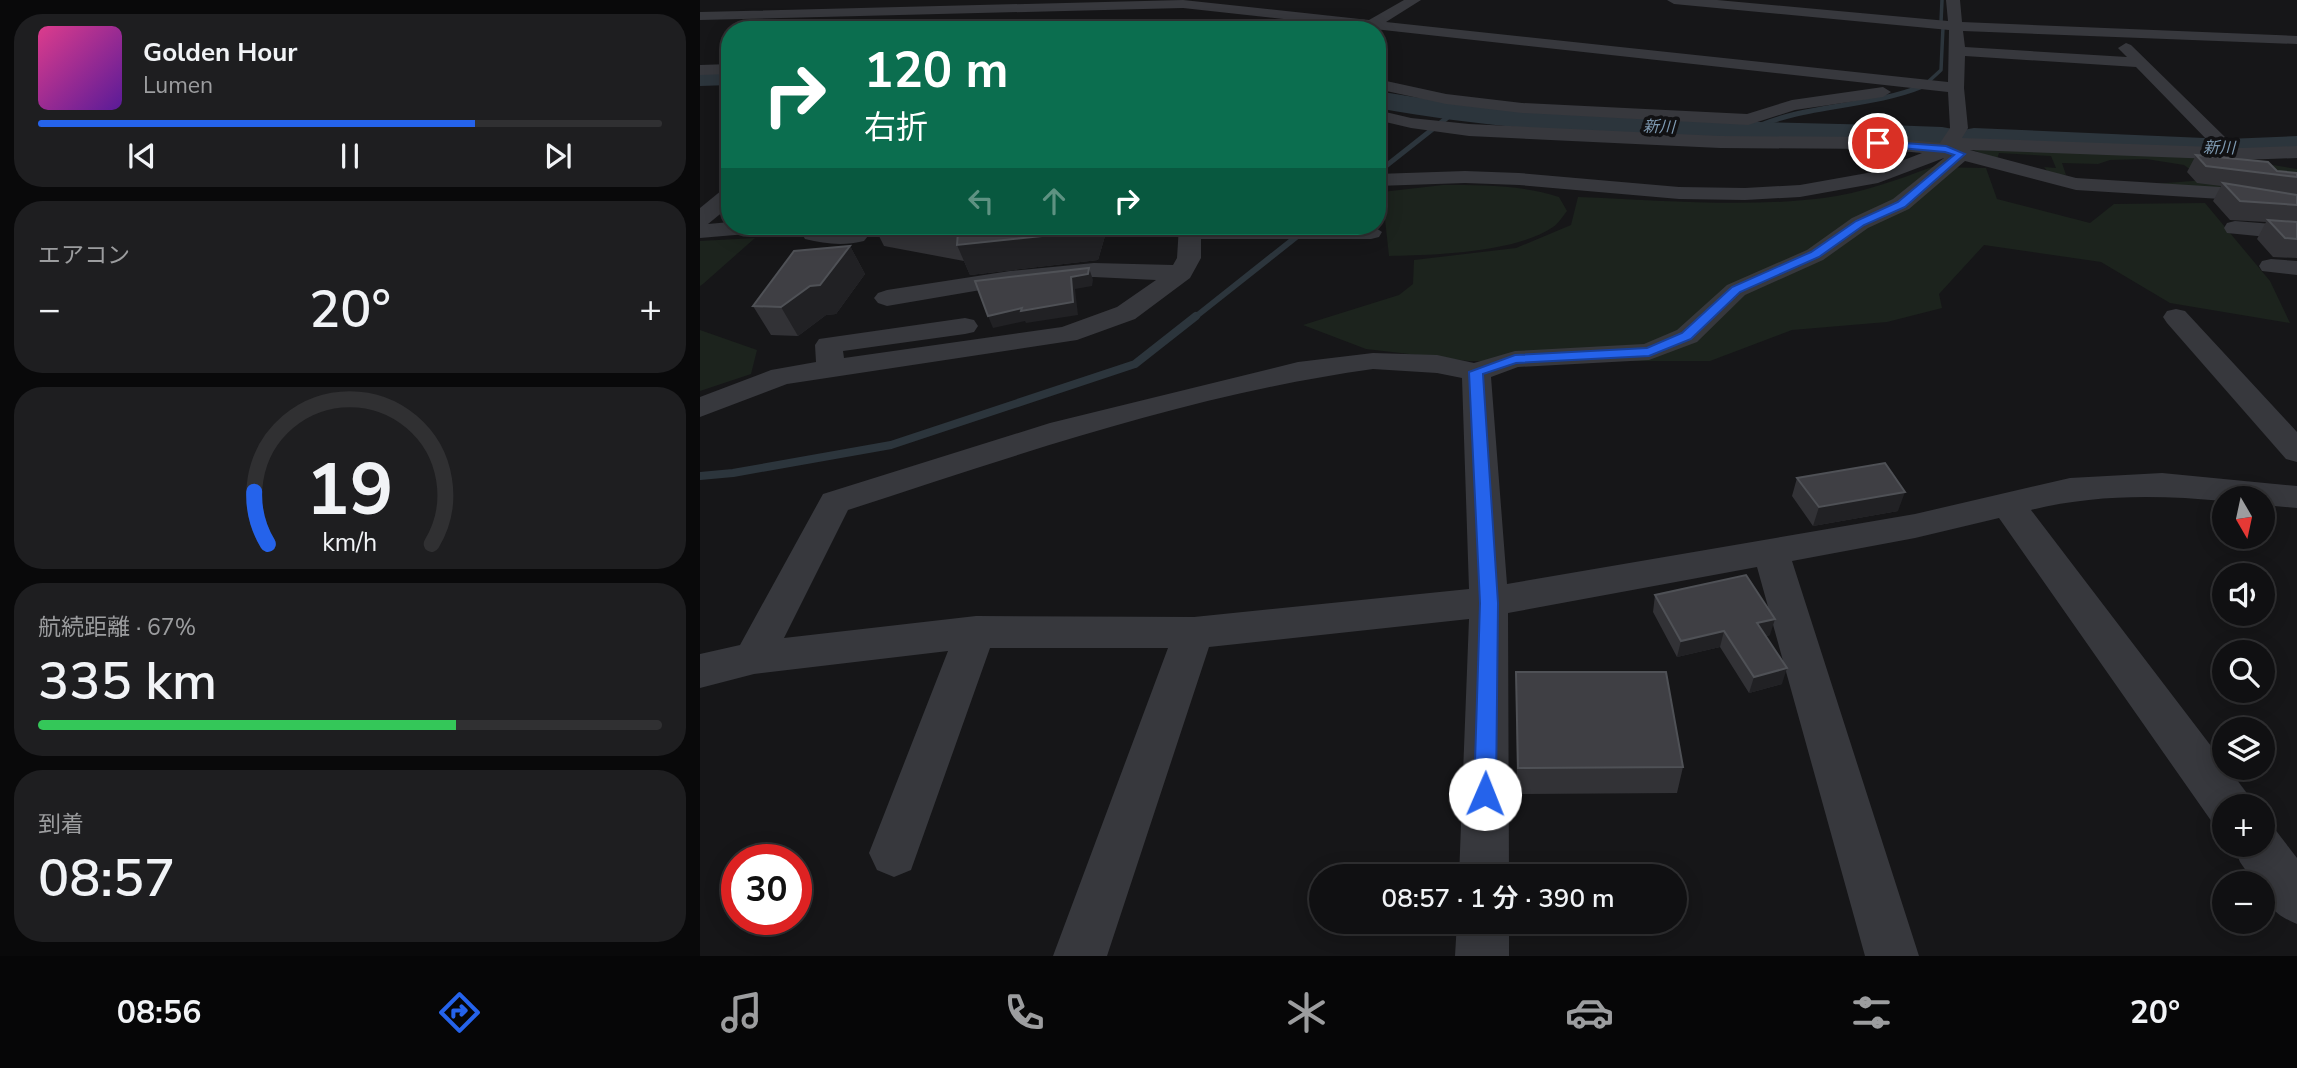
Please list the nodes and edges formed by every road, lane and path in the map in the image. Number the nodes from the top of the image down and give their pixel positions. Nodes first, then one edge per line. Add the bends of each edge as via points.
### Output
1 (985, 0) edge
2 (1413, 0) edge
3 (1674, 0) edge
4 (1953, 0) edge
5 (1187, 2) edge
6 (960, 9) junction
7 (700, 16) edge
8 (938, 21) edge
9 (1323, 21) edge
10 (1376, 21) edge
11 (1956, 26) junction
12 (1386, 29) edge
13 (2112, 34) junction
14 (2297, 40) edge
15 (1958, 51) junction
16 (2140, 63) junction
17 (721, 69) edge
18 (700, 70) edge
19 (1908, 83) junction
20 (1386, 86) edge
21 (1956, 88) junction
22 (1386, 117) edge
23 (1959, 128) junction
24 (2297, 136) edge
25 (2218, 140) junction
26 (1953, 151) junction
27 (2297, 152) edge
28 (1386, 180) edge
29 (721, 202) edge
30 (2297, 205) edge
31 (700, 219) edge
32 (2235, 228) dead end
33 (721, 230) edge
34 (700, 231) edge
35 (2297, 233) edge
36 (818, 235) edge
37 (1190, 235) edge
38 (856, 236) dead end
39 (2271, 266) dead end
40 (2297, 268) edge
41 (1181, 273) junction
42 (887, 298) dead end
43 (2176, 317) dead end
44 (965, 326) dead end
45 (831, 369) junction
46 (1476, 372) junction
47 (700, 408) edge
48 (2297, 452) edge
49 (2297, 497) edge
50 (2007, 503) junction
51 (1772, 554) junction
52 (1489, 603) junction
53 (976, 632) junction
54 (1194, 633) junction
55 (754, 658) junction
56 (700, 671) edge
57 (2220, 794) edge
58 (894, 853) dead end
59 (2266, 857) edge
60 (1483, 864) edge
61 (2297, 899) edge
62 (1483, 934) edge
63 (1080, 956) edge
64 (1482, 956) edge
65 (1892, 956) edge

1 - 6 street
2 - 10 street
3 - 11 street
4 - 11 street
5 - 6 street
5 - 9 street
6 - 7 street
6 - 8 street
11 - 13 street
11 - 15 street
12 - 19 street
13 - 14 street
13 - 16 street
15 - 16 street
15 - 21 street
16 - 25 street
17 - 18 street
19 - 20 street via 1864,96 1792,106 1748,120 1522,107 1446,99
19 - 21 street
21 - 23 street
22 - 26 street via 1469,130 1720,142 1878,143
23 - 25 street
23 - 26 street
24 - 25 street
26 - 27 street via 1962,144
26 - 28 street via 1878,177 1800,191 1679,193 1518,179
26 - 30 street via 2076,184 2221,193
26 - 46 street via 1901,204 1860,223 1815,255 1736,290 1687,336 1649,352 1515,359
29 - 31 street
32 - 35 street
33 - 34 street
36 - 38 street
37 - 41 street via 1189,258
39 - 40 street
41 - 42 street via 1094,270
41 - 45 street via 1126,313 1067,334
43 - 48 street
44 - 45 street via 829,345
45 - 47 street via 781,376
46 - 52 street
46 - 55 street via 1437,364 1373,362 1298,371 1062,430 835,502
49 - 50 street via 2162,484 2070,489
50 - 51 street
50 - 57 street
51 - 52 street
51 - 65 street
52 - 54 street
52 - 60 street
53 - 54 street
53 - 55 street
53 - 58 street
54 - 63 street
55 - 56 street
59 - 61 street
62 - 64 street

